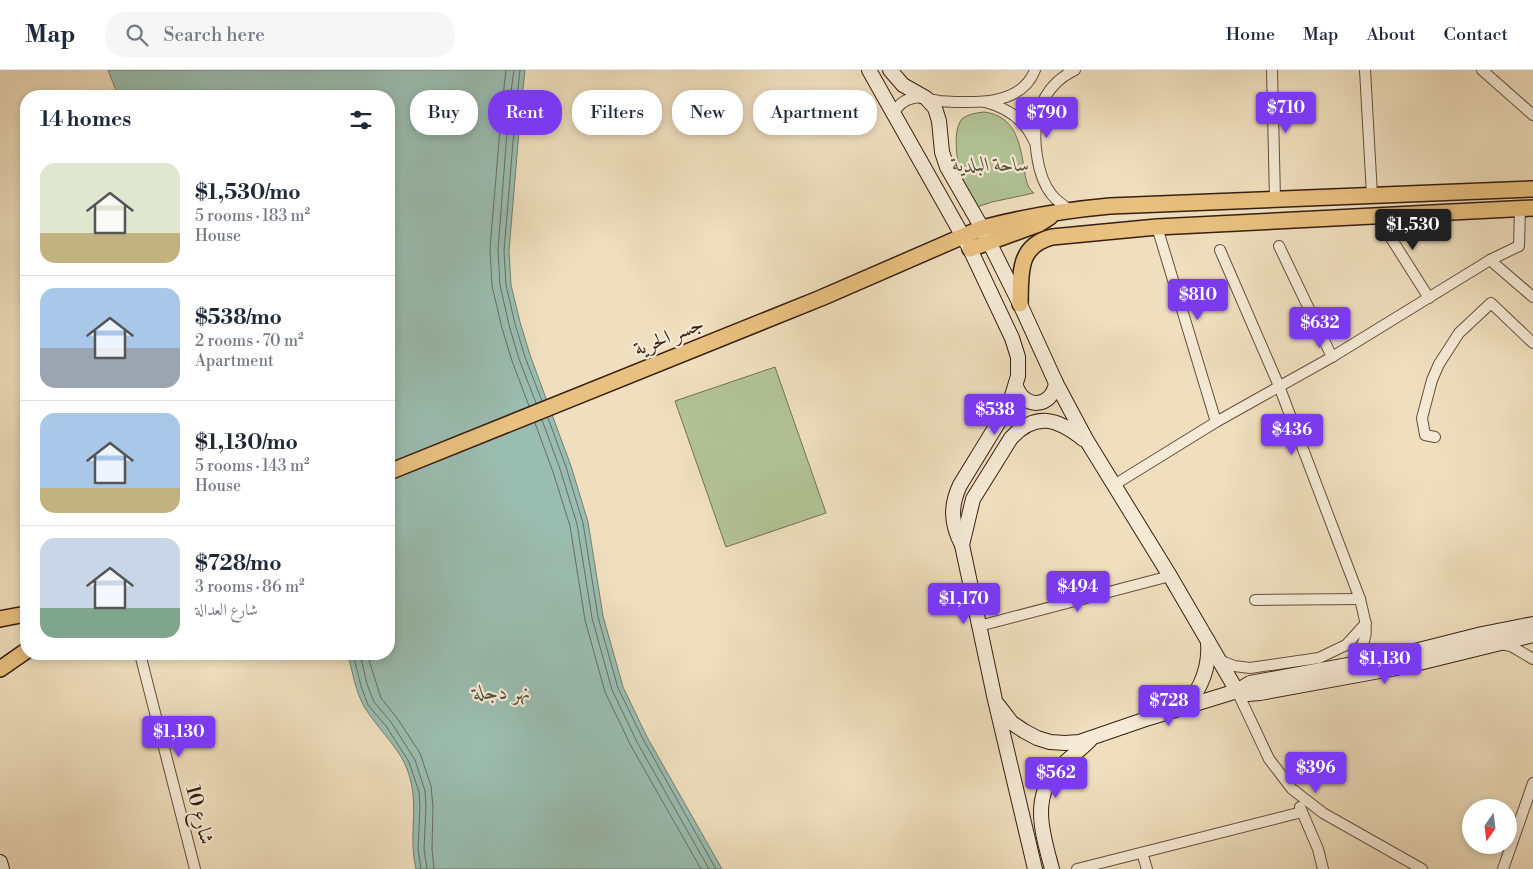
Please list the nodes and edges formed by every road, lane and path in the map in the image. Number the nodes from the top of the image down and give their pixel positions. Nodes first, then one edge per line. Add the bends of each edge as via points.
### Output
1 (869, 70) edge
2 (890, 70) edge
3 (1036, 70) edge
4 (1075, 70) edge
5 (1272, 70) edge
6 (1365, 70) edge
7 (1482, 70) edge
8 (926, 98) junction
9 (985, 102) junction
10 (893, 115) junction
11 (1533, 115) edge
12 (1035, 145) junction
13 (1533, 189) edge
14 (1372, 196) junction
15 (1275, 199) junction
16 (1527, 208) edge
17 (1070, 210) junction
18 (1054, 212) junction
19 (1377, 216) junction
20 (982, 228) junction
21 (1157, 228) junction
22 (989, 242) junction
23 (966, 243) junction
24 (1279, 246) dead end
25 (1220, 250) dead end
26 (1490, 260) junction
27 (1533, 297) edge
28 (1429, 298) junction
29 (1020, 304) junction
30 (1533, 343) edge
31 (1332, 357) junction
32 (1056, 383) junction
33 (1016, 386) junction
34 (1278, 386) junction
35 (1216, 422) junction
36 (1436, 437) dead end
37 (1087, 441) junction
38 (395, 470) edge
39 (1114, 485) junction
40 (962, 545) junction
41 (1170, 576) junction
42 (1360, 599) junction
43 (1255, 600) dead end
44 (20, 615) edge
45 (0, 618) edge
46 (1366, 623) junction
47 (1533, 624) edge
48 (979, 626) junction
49 (1533, 635) edge
50 (1207, 640) junction
51 (1490, 645) junction
52 (20, 655) edge
53 (1533, 659) edge
54 (142, 660) edge
55 (1219, 660) junction
56 (1351, 665) junction
57 (0, 670) edge
58 (1237, 691) junction
59 (995, 700) junction
60 (1185, 707) junction
61 (1093, 738) junction
62 (1533, 783) edge
63 (1292, 790) junction
64 (1302, 812) junction
65 (1043, 832) junction
66 (1026, 837) junction
67 (1142, 852) junction
68 (0, 862) edge
69 (2, 869) edge
70 (195, 869) edge
71 (1035, 869) edge
72 (1052, 869) edge
73 (1077, 869) edge
74 (1147, 869) edge
75 (1323, 869) edge
76 (1422, 869) edge
77 (1503, 869) edge

1 - 10 main road
2 - 8 main road via 903,85
3 - 9 street via 1028,84 1018,92
4 - 12 street via 1058,81 1041,104
5 - 15 street
6 - 14 street
7 - 11 street
8 - 9 street
8 - 10 street via 904,102
8 - 20 main road via 938,114 947,167
9 - 12 street via 1016,116
10 - 23 main road
12 - 17 street via 1046,187
13 - 14 main road
14 - 15 main road
15 - 17 main road
16 - 19 main road
16 - 26 street via 1519,246
17 - 18 main road
18 - 20 main road
18 - 22 main road via 1044,223
19 - 21 main road
19 - 28 street
20 - 22 main road
20 - 23 main road
21 - 29 main road via 1052,237 1039,242 1028,252 1022,265
21 - 35 street
22 - 23 main road
22 - 29 main road
23 - 33 main road via 1016,347 1019,367
23 - 38 main road, جسر الحرية
24 - 31 street
25 - 34 street
26 - 27 street
26 - 28 street
28 - 31 street
29 - 32 main road
30 - 36 street via 1492,303 1459,332 1432,380 1422,418 1425,435
31 - 34 street
32 - 33 main road via 1047,400 1034,403 1022,398
32 - 37 main road
33 - 40 main road via 956,495 952,515
34 - 35 street
34 - 42 street
35 - 39 street
37 - 39 main road
37 - 40 main road via 1063,424 1054,422 1035,422 1018,431 977,489
39 - 41 main road
40 - 48 main road
41 - 48 street
41 - 50 main road
42 - 43 street
42 - 46 street
44 - 45 main road
46 - 55 street via 1346,645 1319,658 1250,668
46 - 56 street via 1365,642
47 - 56 main road
48 - 59 main road
49 - 51 main road
50 - 55 main road
50 - 60 main road via 1204,676
51 - 53 street via 1511,646
51 - 58 main road via 1438,659 1260,694
52 - 57 main road
54 - 70 street, شارع 10
55 - 58 main road
56 - 58 main road via 1255,682
58 - 60 main road
58 - 63 street via 1269,760
59 - 61 main road via 1012,723 1037,738 1065,743
59 - 66 main road
60 - 61 main road
61 - 65 main road via 1058,769 1046,786 1040,806
62 - 77 street
63 - 64 street
63 - 76 street via 1322,813
64 - 67 street
64 - 75 street
65 - 66 main road
65 - 72 main road
66 - 71 main road
67 - 73 street
67 - 74 street
68 - 69 main road

